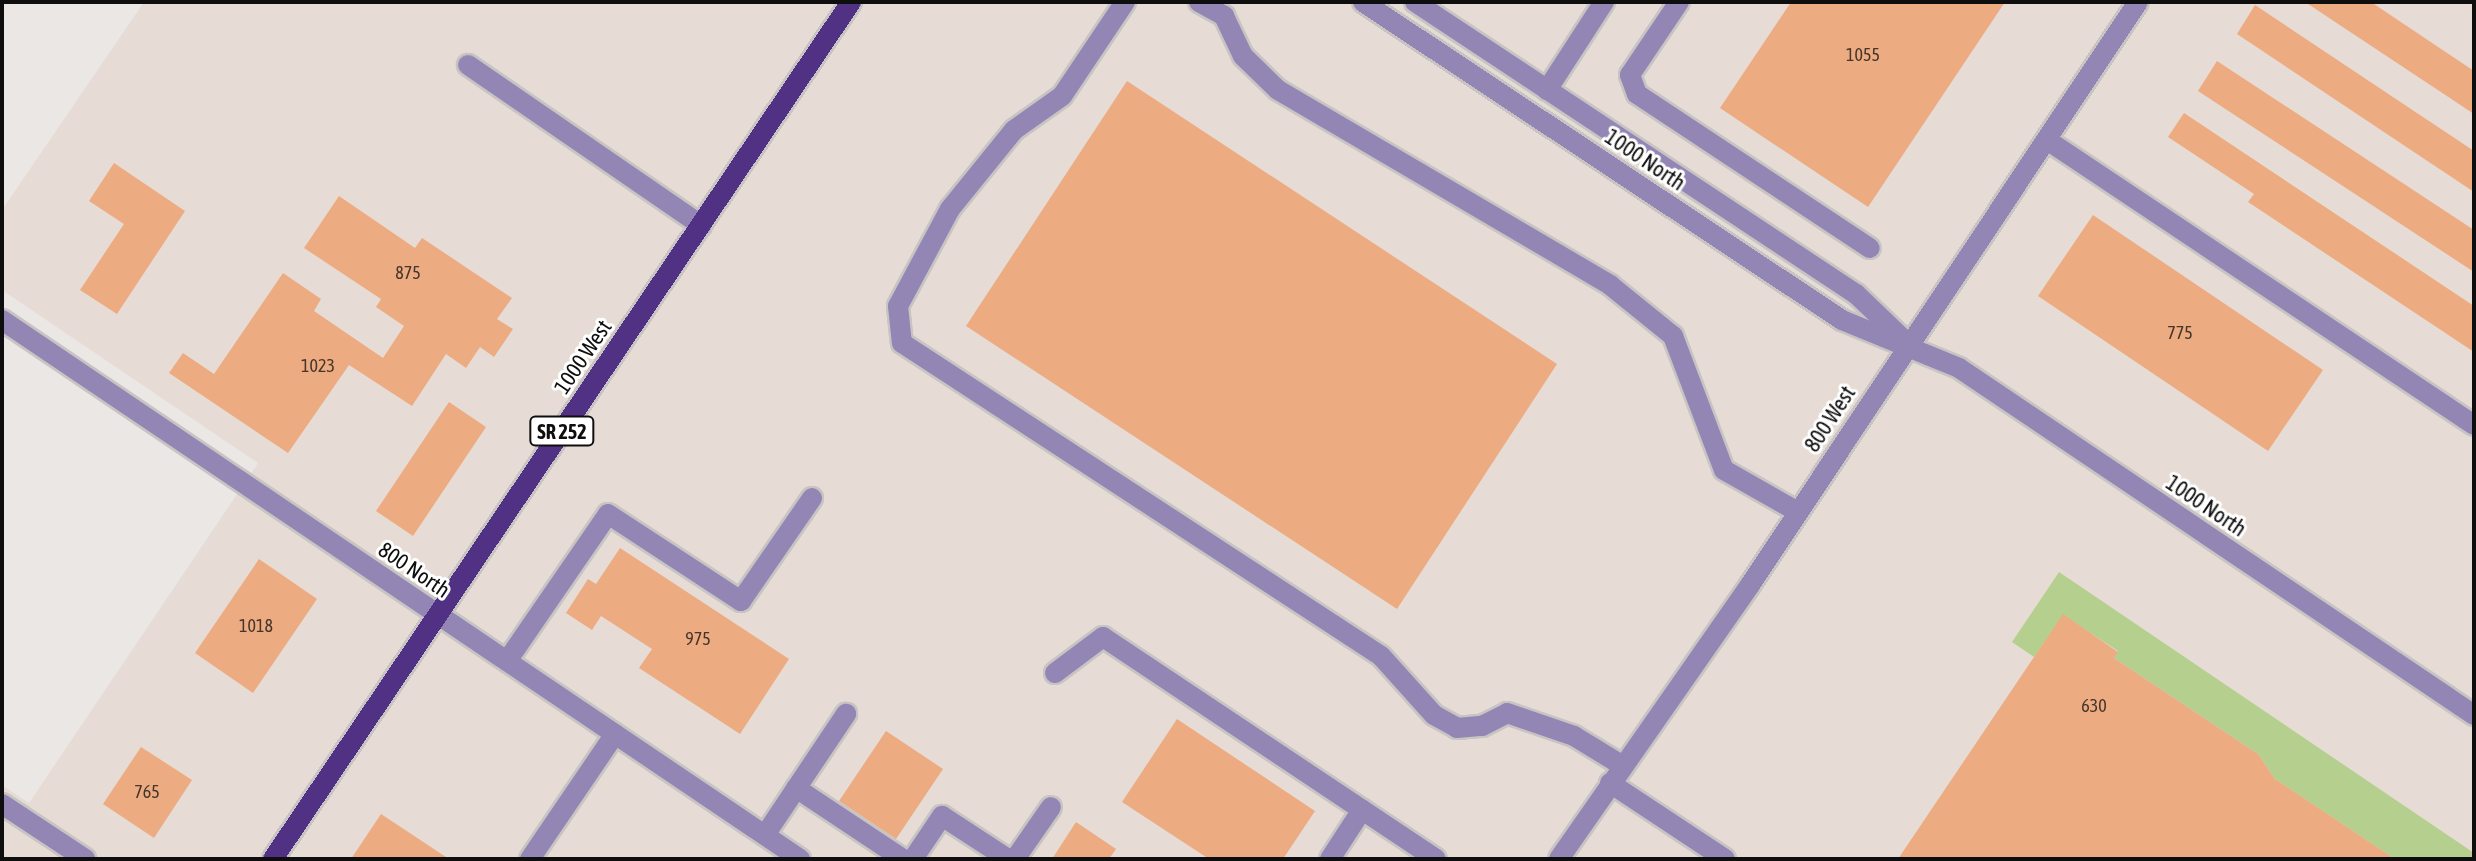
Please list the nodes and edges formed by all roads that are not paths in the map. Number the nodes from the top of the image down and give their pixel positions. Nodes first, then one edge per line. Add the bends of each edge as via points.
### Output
1 (851, 2) edge
2 (1125, 2) edge
3 (1199, 2) edge
4 (1363, 2) edge
5 (1415, 2) edge
6 (1604, 2) edge
7 (1679, 2) edge
8 (2138, 2) edge
9 (468, 65) dead end
10 (1547, 90) junction
11 (2047, 140) junction
12 (701, 225) junction
13 (1870, 248) dead end
14 (2, 320) edge
15 (1907, 344) junction
16 (2474, 425) edge
17 (812, 498) dead end
18 (1798, 512) junction
19 (438, 615) junction
20 (507, 661) junction
21 (1055, 673) dead end
22 (846, 714) dead end
23 (2474, 715) edge
24 (615, 734) junction
25 (1623, 766) junction
26 (1610, 783) junction
27 (796, 788) junction
28 (2, 804) edge
29 (1051, 807) dead end
30 (1362, 810) junction
31 (765, 835) junction
32 (85, 859) edge
33 (273, 859) edge
34 (530, 859) edge
35 (800, 859) edge
36 (903, 859) edge
37 (913, 859) edge
38 (1008, 859) edge
39 (1015, 859) edge
40 (1330, 859) edge
41 (1436, 859) edge
42 (1559, 859) edge
43 (1725, 859) edge

1 - 12 main road, 1000 West / SR 252
2 - 25 street via 1062,96 1014,130 950,209 898,306 902,343 1381,656 1434,715 1457,728 1482,726 1507,713 1574,736
3 - 18 street via 1224,16 1243,56 1278,90 1610,285 1673,336 1724,470
4 - 15 street, 1000 North via 1842,320
5 - 10 street, 1000 North
6 - 10 street
7 - 13 street via 1630,75 1637,94
8 - 11 street, 800 West
9 - 12 street
10 - 15 street, 1000 North via 1856,294
11 - 15 street, 800 West
11 - 16 street
12 - 19 main road, 1000 West / SR 252
14 - 19 street, 800 North
15 - 18 street, 800 West
15 - 23 street, 1000 North via 1959,368
17 - 20 street via 741,601 608,514
18 - 25 street, 800 West
19 - 20 street, 800 North
19 - 33 main road, 1000 West / SR 252
20 - 24 street, 800 North
21 - 30 street via 1103,637
22 - 27 street
24 - 31 street, 800 North
24 - 34 street
25 - 26 street, 800 West
26 - 42 street, 800 West
26 - 43 street
27 - 31 street
27 - 36 street
28 - 32 street
29 - 39 street
30 - 40 street
30 - 41 street
31 - 35 street, 800 North
37 - 38 street via 942,816

